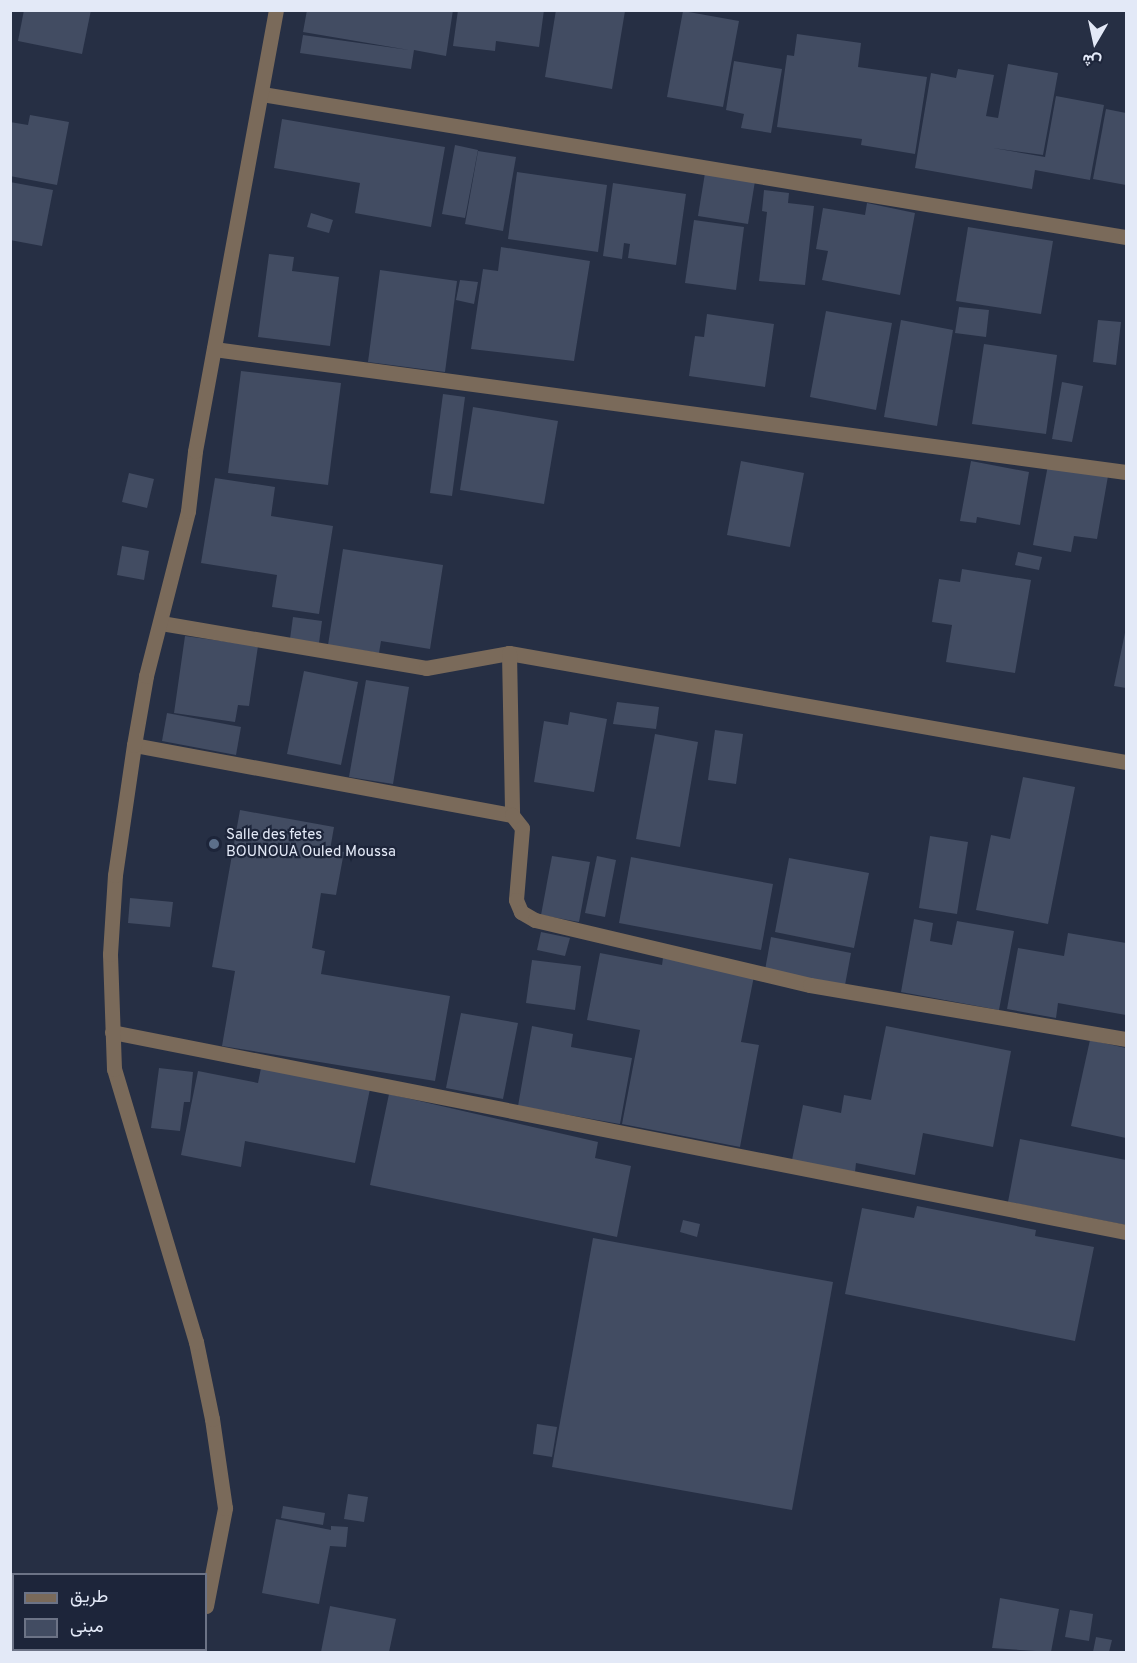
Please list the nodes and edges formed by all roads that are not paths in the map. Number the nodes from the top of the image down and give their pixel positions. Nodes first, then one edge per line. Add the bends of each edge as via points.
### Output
1 (276, 10) edge
2 (262, 94) junction
3 (1126, 237) edge
4 (214, 349) junction
5 (1126, 472) edge
6 (161, 623) junction
7 (509, 653) junction
8 (134, 745) junction
9 (1126, 762) edge
10 (512, 815) junction
11 (112, 1032) junction
12 (1126, 1039) edge
13 (1126, 1232) edge
14 (207, 1601) edge

1 - 2 street
2 - 3 street
2 - 4 street
4 - 5 street
4 - 6 street via 195,452 189,511
6 - 7 street via 426,668
6 - 8 street
7 - 9 street
7 - 10 street
8 - 10 street
8 - 11 street via 115,875 110,954
10 - 12 street via 522,828 516,900 521,912 535,920 810,985
11 - 13 street
11 - 14 street via 114,1069 196,1342 212,1419 225,1508

